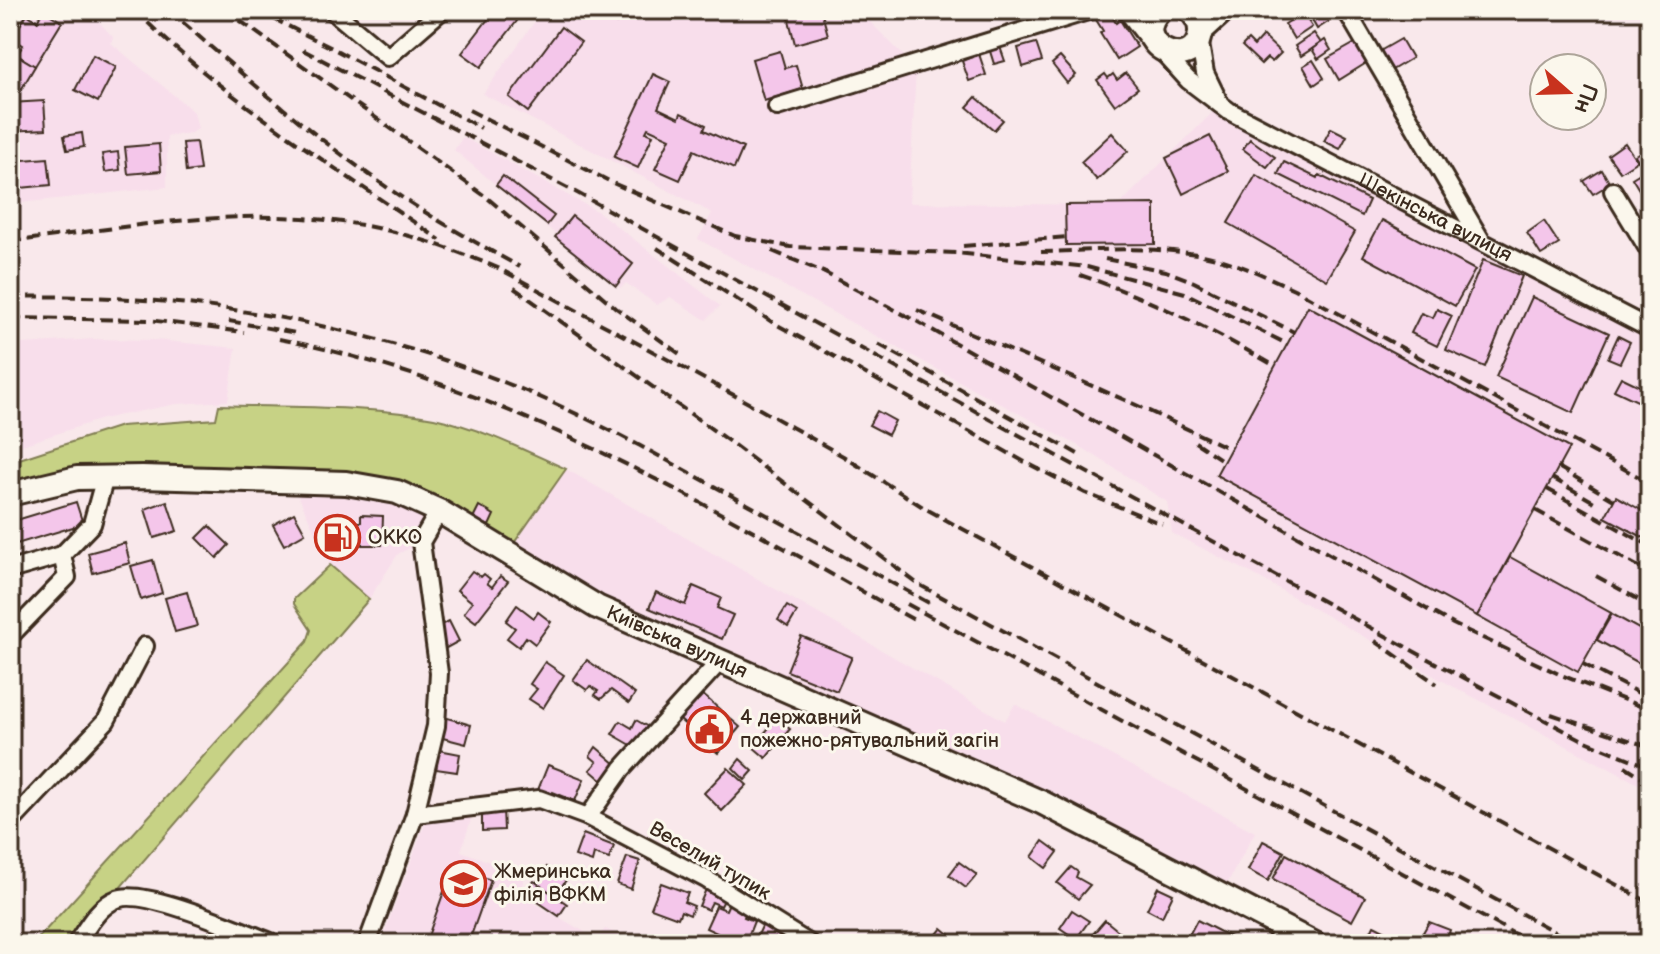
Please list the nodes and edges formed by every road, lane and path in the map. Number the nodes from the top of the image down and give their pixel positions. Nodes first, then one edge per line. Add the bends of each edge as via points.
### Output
1 (332, 10) edge
2 (442, 10) edge
3 (1091, 10) edge
4 (1130, 10) edge
5 (1161, 10) edge
6 (1190, 10) edge
7 (1224, 10) edge
8 (1346, 10) edge
9 (1199, 35) junction
10 (1157, 45) junction
11 (1220, 105) junction
12 (777, 107) dead end
13 (1613, 191) dead end
14 (1481, 241) junction
15 (1650, 252) edge
16 (1650, 329) edge
17 (105, 477) junction
18 (10, 494) edge
19 (439, 511) junction
20 (62, 555) junction
21 (10, 570) edge
22 (10, 636) edge
23 (145, 646) dead end
24 (721, 660) junction
25 (415, 814) junction
26 (588, 817) junction
27 (10, 823) edge
28 (1280, 936) edge
29 (76, 944) edge
30 (276, 944) edge
31 (367, 944) edge
32 (810, 944) edge
33 (1315, 944) edge

1 - 2 street via 388,57
3 - 12 street
4 - 10 street, Шекінська вулиця
5 - 10 street via 1152,21
6 - 9 street via 1198,19
7 - 9 street
8 - 14 street
9 - 10 street via 1191,49 1180,54
9 - 11 street via 1205,73
10 - 11 street, Шекінська вулиця
11 - 14 street, Шекінська вулиця
13 - 15 street
14 - 16 street, Шекінська вулиця
17 - 18 street, Київська вулиця via 59,481
17 - 19 street, Київська вулиця via 360,485 397,492
17 - 20 street via 92,524
19 - 24 street, Київська вулиця via 591,604
19 - 25 street via 421,542 440,698
20 - 21 street
20 - 22 street via 67,577
23 - 27 street via 106,721
24 - 26 street via 622,769
24 - 28 street, Київська вулиця via 1043,803
25 - 26 street, Веселий тупик via 539,799
25 - 31 street
26 - 32 street, Веселий тупик via 706,879
28 - 33 street, Київська вулиця
29 - 30 street via 104,907 130,896 155,900

